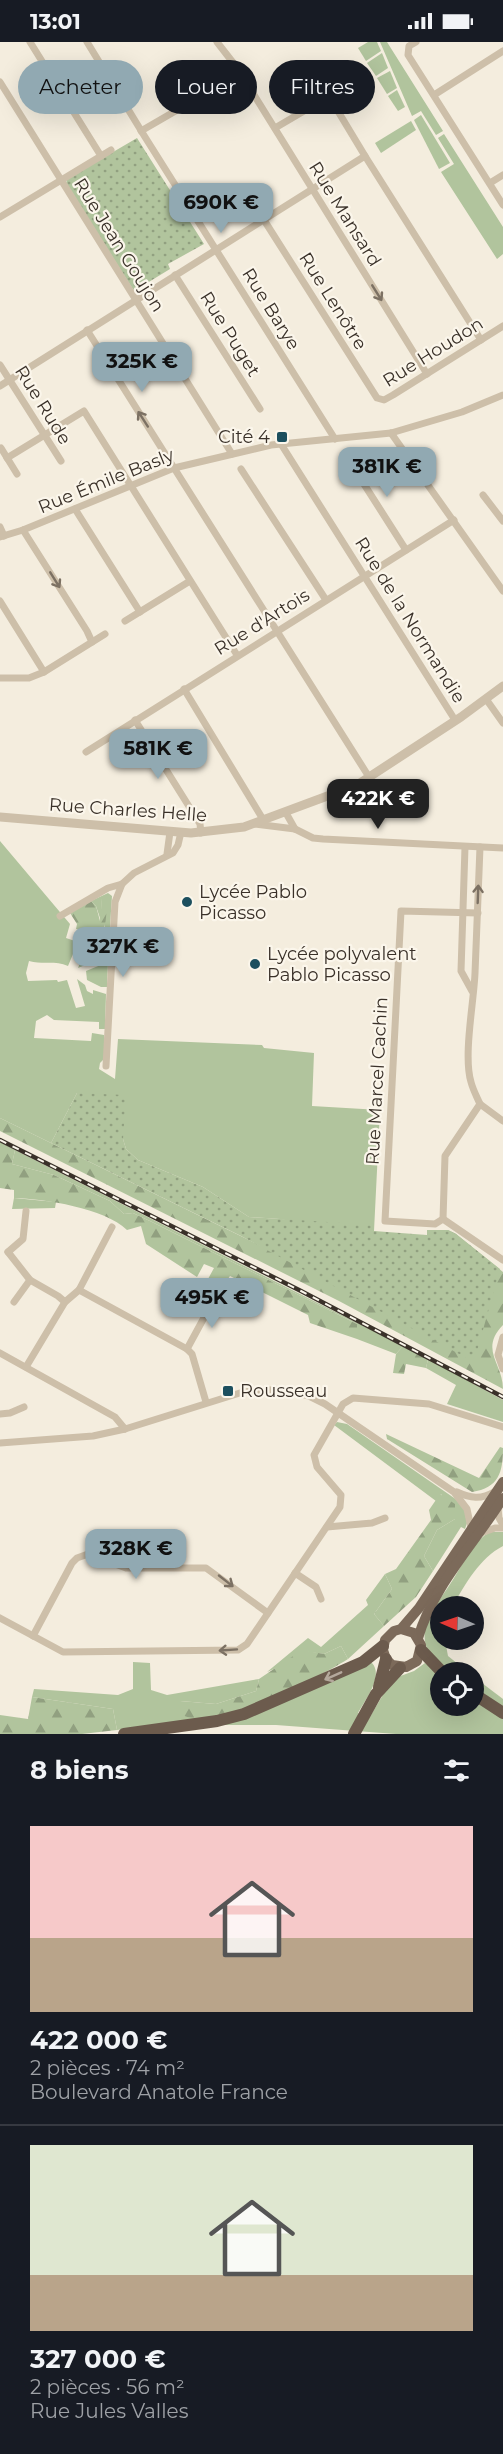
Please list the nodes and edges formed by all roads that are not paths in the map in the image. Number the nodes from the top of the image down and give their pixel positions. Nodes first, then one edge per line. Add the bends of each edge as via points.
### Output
1 (30, 42) edge
2 (87, 42) edge
3 (416, 42) edge
4 (219, 43) edge
5 (503, 51) edge
6 (231, 60) edge
7 (0, 82) edge
8 (434, 95) junction
9 (257, 99) edge
10 (170, 114) edge
11 (275, 128) junction
12 (141, 131) junction
13 (111, 150) dead end
14 (101, 156) junction
15 (364, 156) junction
16 (503, 175) edge
17 (60, 180) junction
18 (490, 183) junction
19 (313, 189) junction
20 (503, 205) edge
21 (0, 217) edge
22 (264, 220) junction
23 (216, 250) junction
24 (175, 275) junction
25 (136, 300) junction
26 (503, 326) edge
27 (87, 330) junction
28 (481, 340) junction
29 (0, 365) edge
30 (427, 374) junction
31 (10, 380) junction
32 (0, 386) edge
33 (503, 395) edge
34 (377, 398) joint
35 (260, 409) dead end
36 (391, 433) junction
37 (44, 436) junction
38 (335, 439) junction
39 (282, 444) junction
40 (1, 448) edge
41 (232, 454) junction
42 (7, 458) junction
43 (348, 459) dead end
44 (61, 461) dead end
45 (174, 468) junction
46 (241, 469) dead end
47 (17, 474) dead end
48 (129, 485) junction
49 (483, 495) dead end
50 (75, 509) junction
51 (454, 520) junction
52 (503, 520) edge
53 (0, 527) edge
54 (23, 530) junction
55 (2, 536) edge
56 (406, 550) junction
57 (364, 575) junction
58 (190, 581) junction
59 (503, 591) edge
60 (326, 600) junction
61 (0, 601) edge
62 (140, 612) junction
63 (125, 621) dead end
64 (278, 630) junction
65 (105, 634) dead end
66 (92, 642) junction
67 (237, 656) junction
68 (44, 672) junction
69 (0, 678) edge
70 (503, 686) edge
71 (184, 689) junction
72 (486, 699) junction
73 (135, 720) junction
74 (456, 720) junction
75 (503, 723) edge
76 (86, 752) dead end
77 (369, 777) junction
78 (286, 813) junction
79 (0, 817) edge
80 (260, 822) junction
81 (295, 829) junction
82 (170, 832) junction
83 (181, 832) junction
84 (201, 833) junction
85 (465, 847) junction
86 (480, 847) junction
87 (503, 848) edge
88 (167, 854) junction
89 (122, 884) junction
90 (463, 913) junction
91 (478, 913) junction
92 (60, 916) dead end
93 (472, 991) junction
94 (106, 1066) dead end
95 (480, 1104) junction
96 (503, 1121) edge
97 (26, 1211) dead end
98 (443, 1219) junction
99 (112, 1227) dead end
100 (0, 1248) edge
101 (8, 1252) junction
102 (502, 1260) edge
103 (30, 1280) junction
104 (79, 1290) junction
105 (14, 1302) dead end
106 (65, 1302) junction
107 (206, 1302) dead end
108 (503, 1337) edge
109 (187, 1350) junction
110 (0, 1353) edge
111 (26, 1367) junction
112 (503, 1369) edge
113 (206, 1402) junction
114 (24, 1407) dead end
115 (338, 1413) junction
116 (0, 1414) edge
117 (503, 1427) edge
118 (125, 1429) junction
119 (0, 1443) edge
120 (454, 1491) junction
121 (501, 1493) edge
122 (386, 1518) dead end
123 (503, 1526) edge
124 (327, 1527) junction
125 (474, 1531) junction
126 (295, 1573) junction
127 (321, 1599) dead end
128 (268, 1613) junction
129 (0, 1618) edge
130 (401, 1629) junction
131 (33, 1636) junction
132 (420, 1644) junction
133 (383, 1646) junction
134 (386, 1659) junction
135 (434, 1662) edge
136 (400, 1668) junction
137 (376, 1694) junction
138 (484, 1701) edge
139 (503, 1713) edge
140 (124, 1734) edge
141 (354, 1734) edge

1 - 14 street
2 - 12 street, Rue Barye
3 - 8 street via 409,46 408,55
4 - 6 street, Rue Mansard
5 - 8 street
7 - 17 street, Rue Jean Goujon
8 - 18 street
9 - 11 street, Rue Mansard
10 - 12 street
11 - 15 street via 321,101 333,103
11 - 19 street, Rue Mansard
12 - 23 street, Rue Barye
13 - 14 street
14 - 17 street
15 - 19 street
15 - 28 street
16 - 18 street
17 - 21 street
17 - 25 street, Rue Jean Goujon
18 - 20 street
19 - 22 street
19 -> 30 street, Rue Mansard
22 - 23 street
22 - 34 street, Rue Lenôtre
23 - 24 street
23 - 38 street, Rue Barye
24 - 25 street
24 - 35 street, Rue Puget
25 - 27 street
25 - 41 street, Rue Jean Goujon
26 - 28 street, Rue Houdon
27 - 31 street
45 -> 27 street
28 - 30 street, Rue Houdon
29 - 31 street, Rue Rude
30 - 34 street, Rue Houdon via 384,400
31 - 32 street
31 - 37 street, Rue Rude
33 - 36 street, Rue Émile Basly
36 - 38 street, Rue Émile Basly
36 - 51 street
37 - 42 street
37 - 44 street, Rue Rude
37 - 48 street via 84,411
38 - 39 street, Rue Émile Basly
39 - 41 street, Rue Émile Basly
39 - 57 street, Rue de la Normandie
40 - 42 street
41 - 45 street, Rue Émile Basly
42 - 47 street
43 - 56 street
45 - 48 street, Rue Émile Basly
45 - 64 street
46 - 60 street
48 - 50 street, Rue Émile Basly
48 - 58 street
49 - 52 street
50 - 54 street, Rue Émile Basly
50 - 62 street
51 - 56 street, Rue d'Artois
51 - 59 street
53 - 55 street
54 - 55 street, Rue Émile Basly
54 -> 66 street
56 - 57 street, Rue d'Artois
57 - 60 street, Rue d'Artois
57 - 74 street, Rue de la Normandie
58 - 62 street
58 - 67 street
60 - 64 street, Rue d'Artois
61 - 68 street
62 - 63 street
64 - 67 street, Rue d'Artois
64 - 77 street
65 - 66 street
66 - 68 street
67 - 71 street, Rue d'Artois
68 - 69 street via 30,678
70 - 72 street, Rue Charles Helle
71 - 73 street, Rue d'Artois
71 - 80 street
72 - 74 street, Rue Charles Helle
72 - 75 street
73 - 76 street, Rue d'Artois
73 - 84 street via 200,824
74 - 77 street, Rue Charles Helle
77 - 78 street, Rue Charles Helle
78 - 80 street, Rue Charles Helle
78 - 81 street
79 - 82 street, Rue Charles Helle
80 - 81 street
80 - 84 street, Rue Charles Helle
81 - 85 street via 323,839
82 - 83 street, Rue Charles Helle
82 - 88 street
83 - 84 street, Rue Charles Helle
83 - 88 street via 175,850
85 - 86 street
85 - 90 street
86 - 87 street
91 -> 86 street
88 - 89 street
89 - 92 street
89 - 94 street via 115,902
90 - 91 street, Rue Marcel Cachin
90 - 93 street via 461,971
90 - 98 street, Rue Marcel Cachin via 401,911 385,1221 435,1224
91 - 93 street
93 - 95 street via 468,1067
95 - 96 street
95 - 98 street via 445,1156
97 - 101 street via 23,1239
98 - 102 street
99 - 104 street
100 - 101 street
101 - 103 street
103 - 105 street
103 - 106 street
104 - 106 street
104 - 109 street
106 - 111 street
107 - 109 street via 206,1314
108 - 112 street via 498,1355
109 - 113 street via 192,1354
110 - 111 street
111 - 118 street via 115,1417
113 - 115 street via 253,1390 282,1389 309,1396
113 - 118 street
114 - 116 street
115 - 117 street via 352,1398 416,1402
115 - 120 street
115 - 124 street via 314,1455 317,1467 341,1496 340,1507
118 - 119 street via 93,1436
120 - 121 street via 475,1498
120 - 125 street via 467,1509
121 - 123 street via 498,1513
121 - 125 main road
121 - 125 main road
122 - 124 street
123 - 125 street
124 - 126 street
125 - 130 main road
125 - 132 main road via 430,1610
126 - 127 street via 316,1587
126 - 128 street
128 -> 131 street via 247,1644 233,1651 67,1652
131 -> 128 street via 72,1563 88,1554 120,1567 206,1568
129 - 131 street
130 - 132 main road via 408,1630
130 - 133 main road via 389,1634
132 - 135 highway
132 - 136 main road via 417,1661
133 - 134 main road
133 -> 140 highway via 363,1662 243,1714
134 - 136 main road
134 - 137 highway
136 - 137 highway
137 - 141 highway
138 - 139 highway

